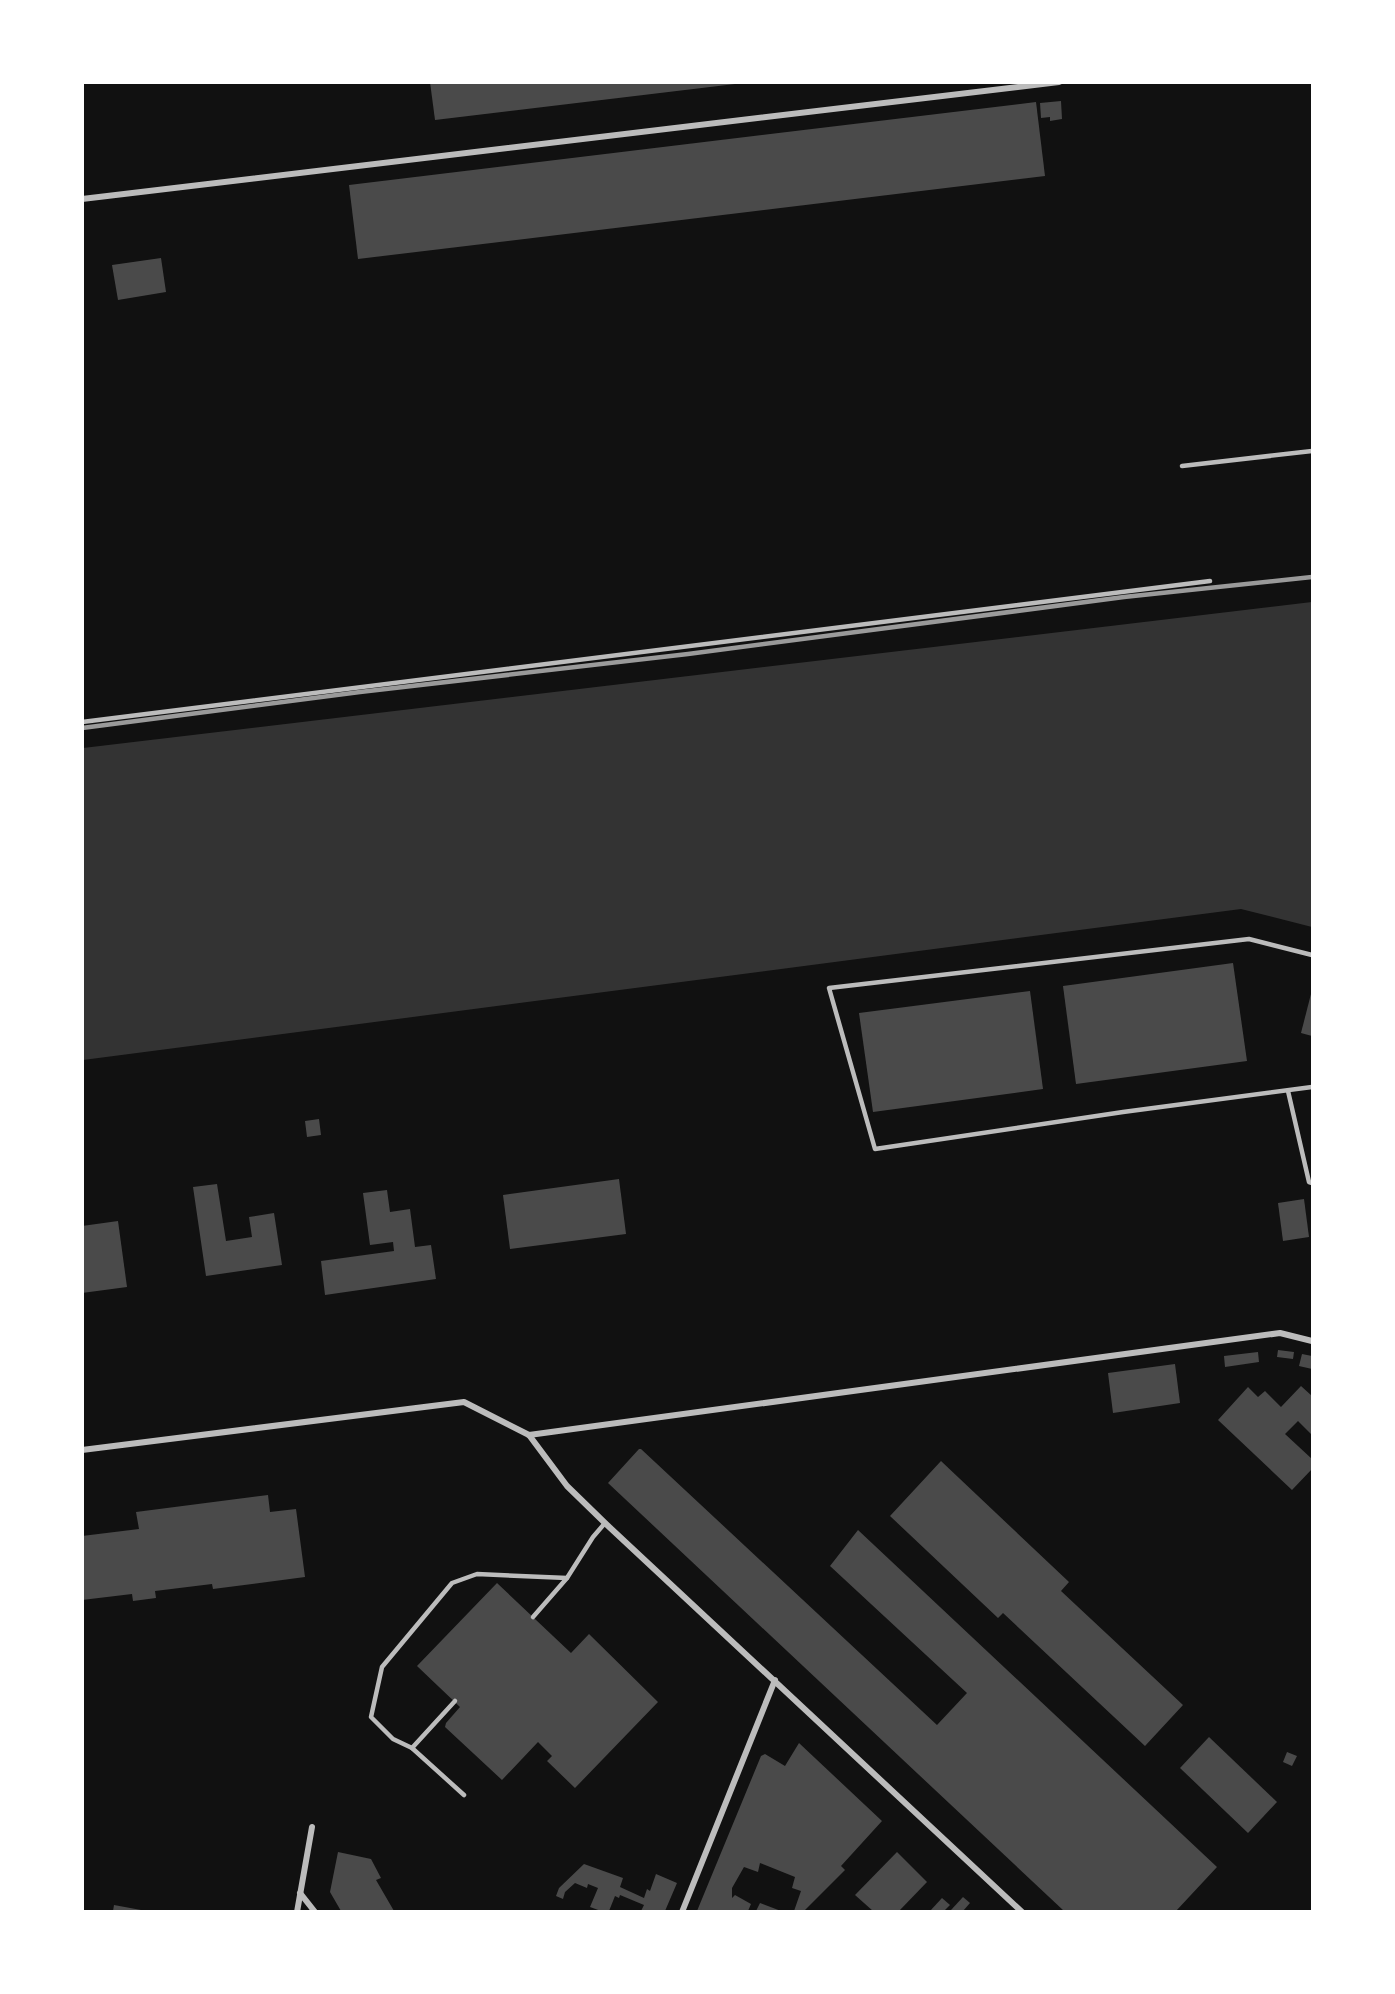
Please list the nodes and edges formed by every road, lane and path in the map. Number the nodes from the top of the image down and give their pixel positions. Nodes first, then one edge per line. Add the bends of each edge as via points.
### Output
1 (1059, 82) edge
2 (82, 199) edge
3 (1312, 451) edge
4 (1182, 466) dead end
5 (1210, 581) dead end
6 (82, 722) edge
7 (1312, 955) edge
8 (1312, 1087) edge
9 (1288, 1090) junction
10 (1312, 1183) edge
11 (1312, 1341) edge
12 (529, 1435) junction
13 (82, 1450) edge
14 (605, 1523) junction
15 (567, 1578) junction
16 (533, 1617) dead end
17 (775, 1680) junction
18 (455, 1701) dead end
19 (412, 1748) junction
20 (464, 1795) dead end
21 (312, 1827) dead end
22 (300, 1893) junction
23 (297, 1911) edge
24 (315, 1911) edge
25 (682, 1911) edge
26 (1022, 1911) edge

1 - 2 street
3 - 4 lane
5 - 6 lane
7 - 9 lane via 1249,939 829,988 875,1149
8 - 9 lane
9 - 10 lane
11 - 12 street via 1280,1333
12 - 13 street via 464,1402
12 - 14 street via 567,1486
14 - 15 lane
14 - 17 street
15 - 16 lane
15 - 19 lane via 477,1574 452,1583 382,1667 370,1717 393,1739
17 - 25 street
17 - 26 street
18 - 19 lane
19 - 20 lane
21 - 22 street
22 - 23 street
22 - 24 street

